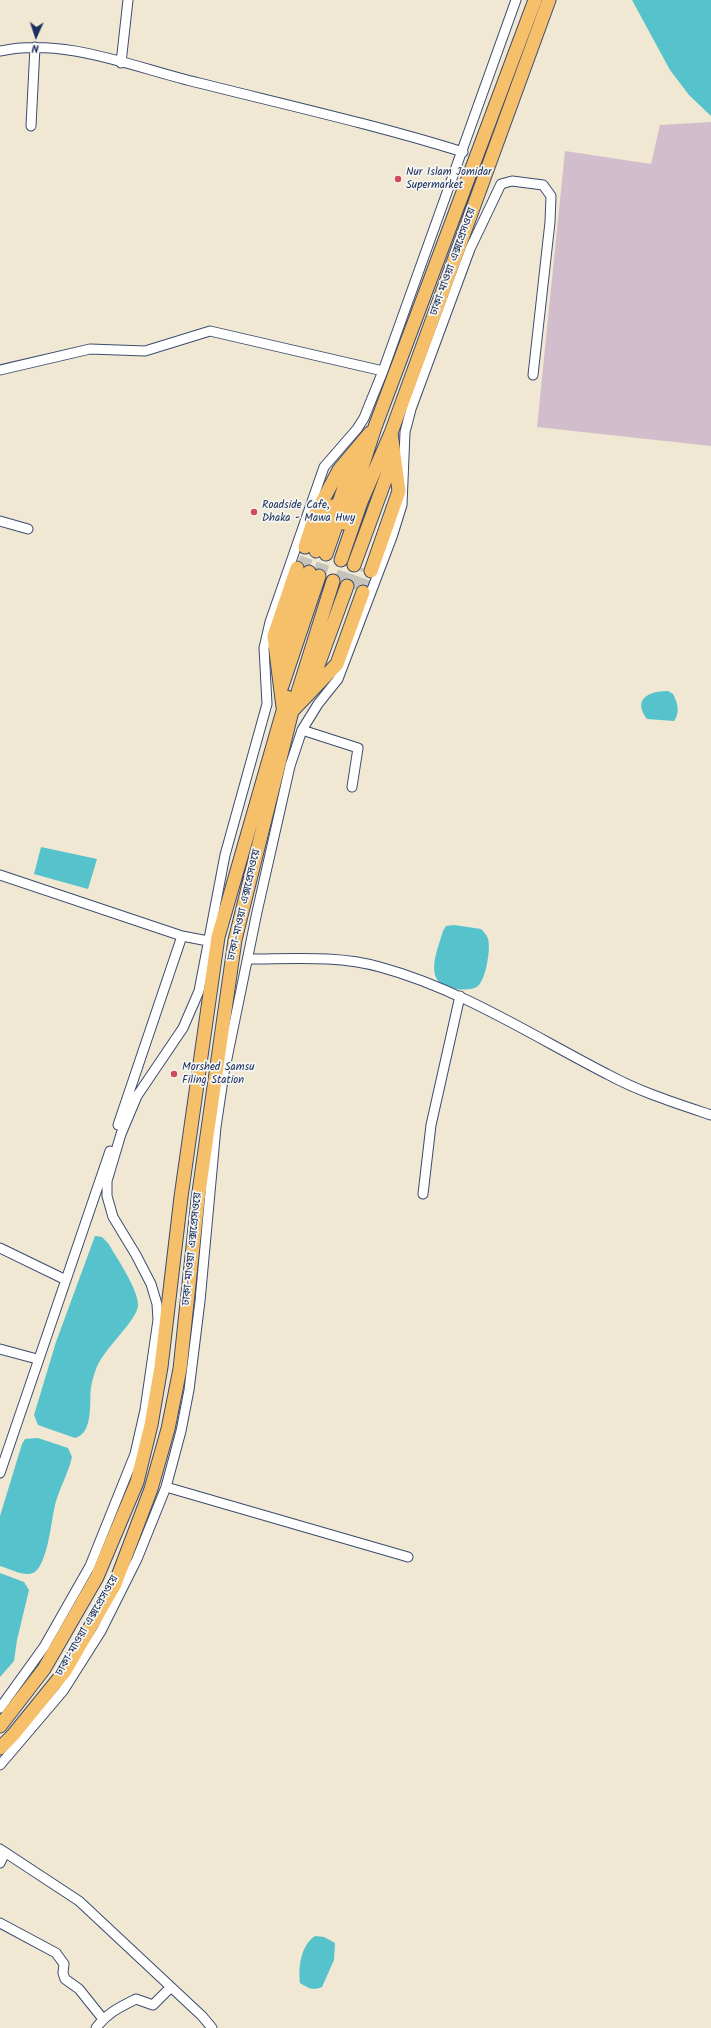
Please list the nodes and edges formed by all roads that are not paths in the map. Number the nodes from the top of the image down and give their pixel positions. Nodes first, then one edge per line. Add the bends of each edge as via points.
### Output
1 (128, 0) edge
2 (516, 0) edge
3 (535, 0) edge
4 (549, 0) edge
5 (35, 47) junction
6 (0, 51) edge
7 (121, 63) junction
8 (31, 126) dead end
9 (463, 152) junction
10 (0, 370) edge
11 (383, 371) junction
12 (533, 375) dead end
13 (376, 427) junction
14 (358, 449) junction
15 (394, 449) junction
16 (0, 521) edge
17 (28, 529) dead end
18 (338, 559) junction
19 (330, 580) junction
20 (280, 683) junction
21 (295, 705) junction
22 (302, 730) junction
23 (352, 787) dead end
24 (0, 875) edge
25 (182, 936) junction
26 (208, 942) junction
27 (248, 959) junction
28 (460, 996) junction
29 (711, 1115) edge
30 (423, 1194) dead end
31 (0, 1248) edge
32 (66, 1280) junction
33 (0, 1349) edge
34 (37, 1360) junction
35 (0, 1473) edge
36 (166, 1487) junction
37 (408, 1557) dead end
38 (0, 1708) edge
39 (0, 1726) edge
40 (0, 1748) edge
41 (0, 1765) edge
42 (3, 1851) edge
43 (0, 1863) edge
44 (0, 1923) edge
45 (171, 1987) junction
46 (103, 2019) junction
47 (96, 2028) edge
48 (212, 2028) edge

1 - 7 street
2 - 9 street
3 - 13 highway, ঢাকা-মাওয়া এক্সপ্রেসওয়ে
4 - 15 highway, ঢাকা-মাওয়া এক্সপ্রেসওয়ে
5 - 6 street
5 - 7 street via 73,50
5 - 8 street
7 - 9 street via 407,135
9 - 11 street
10 - 11 street via 90,349 146,351 210,331
11 - 26 street via 364,418 324,467 270,622 264,648 267,704 225,855
12 - 22 street via 551,196 543,185 512,181 500,184 470,249 410,410 405,432 402,505 352,646 338,679
13 - 14 highway, ঢাকা-মাওয়া এক্সপ্রেসওয়ে
13 - 18 highway, ঢাকা-মাওয়া এক্সপ্রেসওয়ে
14 - 18 highway, ঢাকা-মাওয়া এক্সপ্রেসওয়ে
14 - 18 highway, ঢাকা-মাওয়া এক্সপ্রেসওয়ে
14 - 18 highway, ঢাকা-মাওয়া এক্সপ্রেসওয়ে via 339,470 316,513
15 - 18 highway, ঢাকা-মাওয়া এক্সপ্রেসওয়ে
15 - 18 highway, ঢাকা-মাওয়া এক্সপ্রেসওয়ে via 361,502
15 - 18 highway, ঢাকা-মাওয়া এক্সপ্রেসওয়ে via 398,478
16 - 17 street
19 - 20 highway, ঢাকা-মাওয়া এক্সপ্রেসওয়ে
19 - 20 highway, ঢাকা-মাওয়া এক্সপ্রেসওয়ে via 277,654
19 - 21 highway, ঢাকা-মাওয়া এক্সপ্রেসওয়ে
19 - 21 highway, ঢাকা-মাওয়া এক্সপ্রেসওয়ে
19 - 21 highway, ঢাকা-মাওয়া এক্সপ্রেসওয়ে via 323,679
20 - 21 highway, ঢাকা-মাওয়া এক্সপ্রেসওয়ে
21 - 39 highway, ঢাকা-মাওয়া এক্সপ্রেসওয়ে via 218,937 181,1197 161,1367 151,1425 137,1482 93,1583 44,1669
21 - 40 highway, ঢাকা-মাওয়া এক্সপ্রেসওয়ে via 235,940 198,1199 180,1369 168,1430 151,1489 115,1584 65,1671
22 - 23 street via 358,748
22 - 27 street via 290,766
24 - 25 street
25 - 26 street
25 - 32 street
26 - 38 street via 205,966 193,1007 183,1028 137,1096 121,1134 107,1181 107,1196 113,1218 139,1261 157,1304 158,1320 145,1410 135,1454 90,1566 44,1647
27 - 28 street via 333,959 380,966
27 - 36 street via 224,1073 216,1127 189,1390
28 - 29 street via 608,1075 649,1094
28 - 30 street via 431,1125
31 - 32 street
32 - 34 street
33 - 34 street
34 - 35 street
36 - 37 street
36 - 41 street via 137,1559 101,1631 63,1691
42 - 43 street
42 - 45 street via 79,1901
44 - 46 street via 56,1953 64,1964 65,1979 79,1989
45 - 46 street via 153,2005 136,1999 115,2009
45 - 48 street
46 - 47 street

